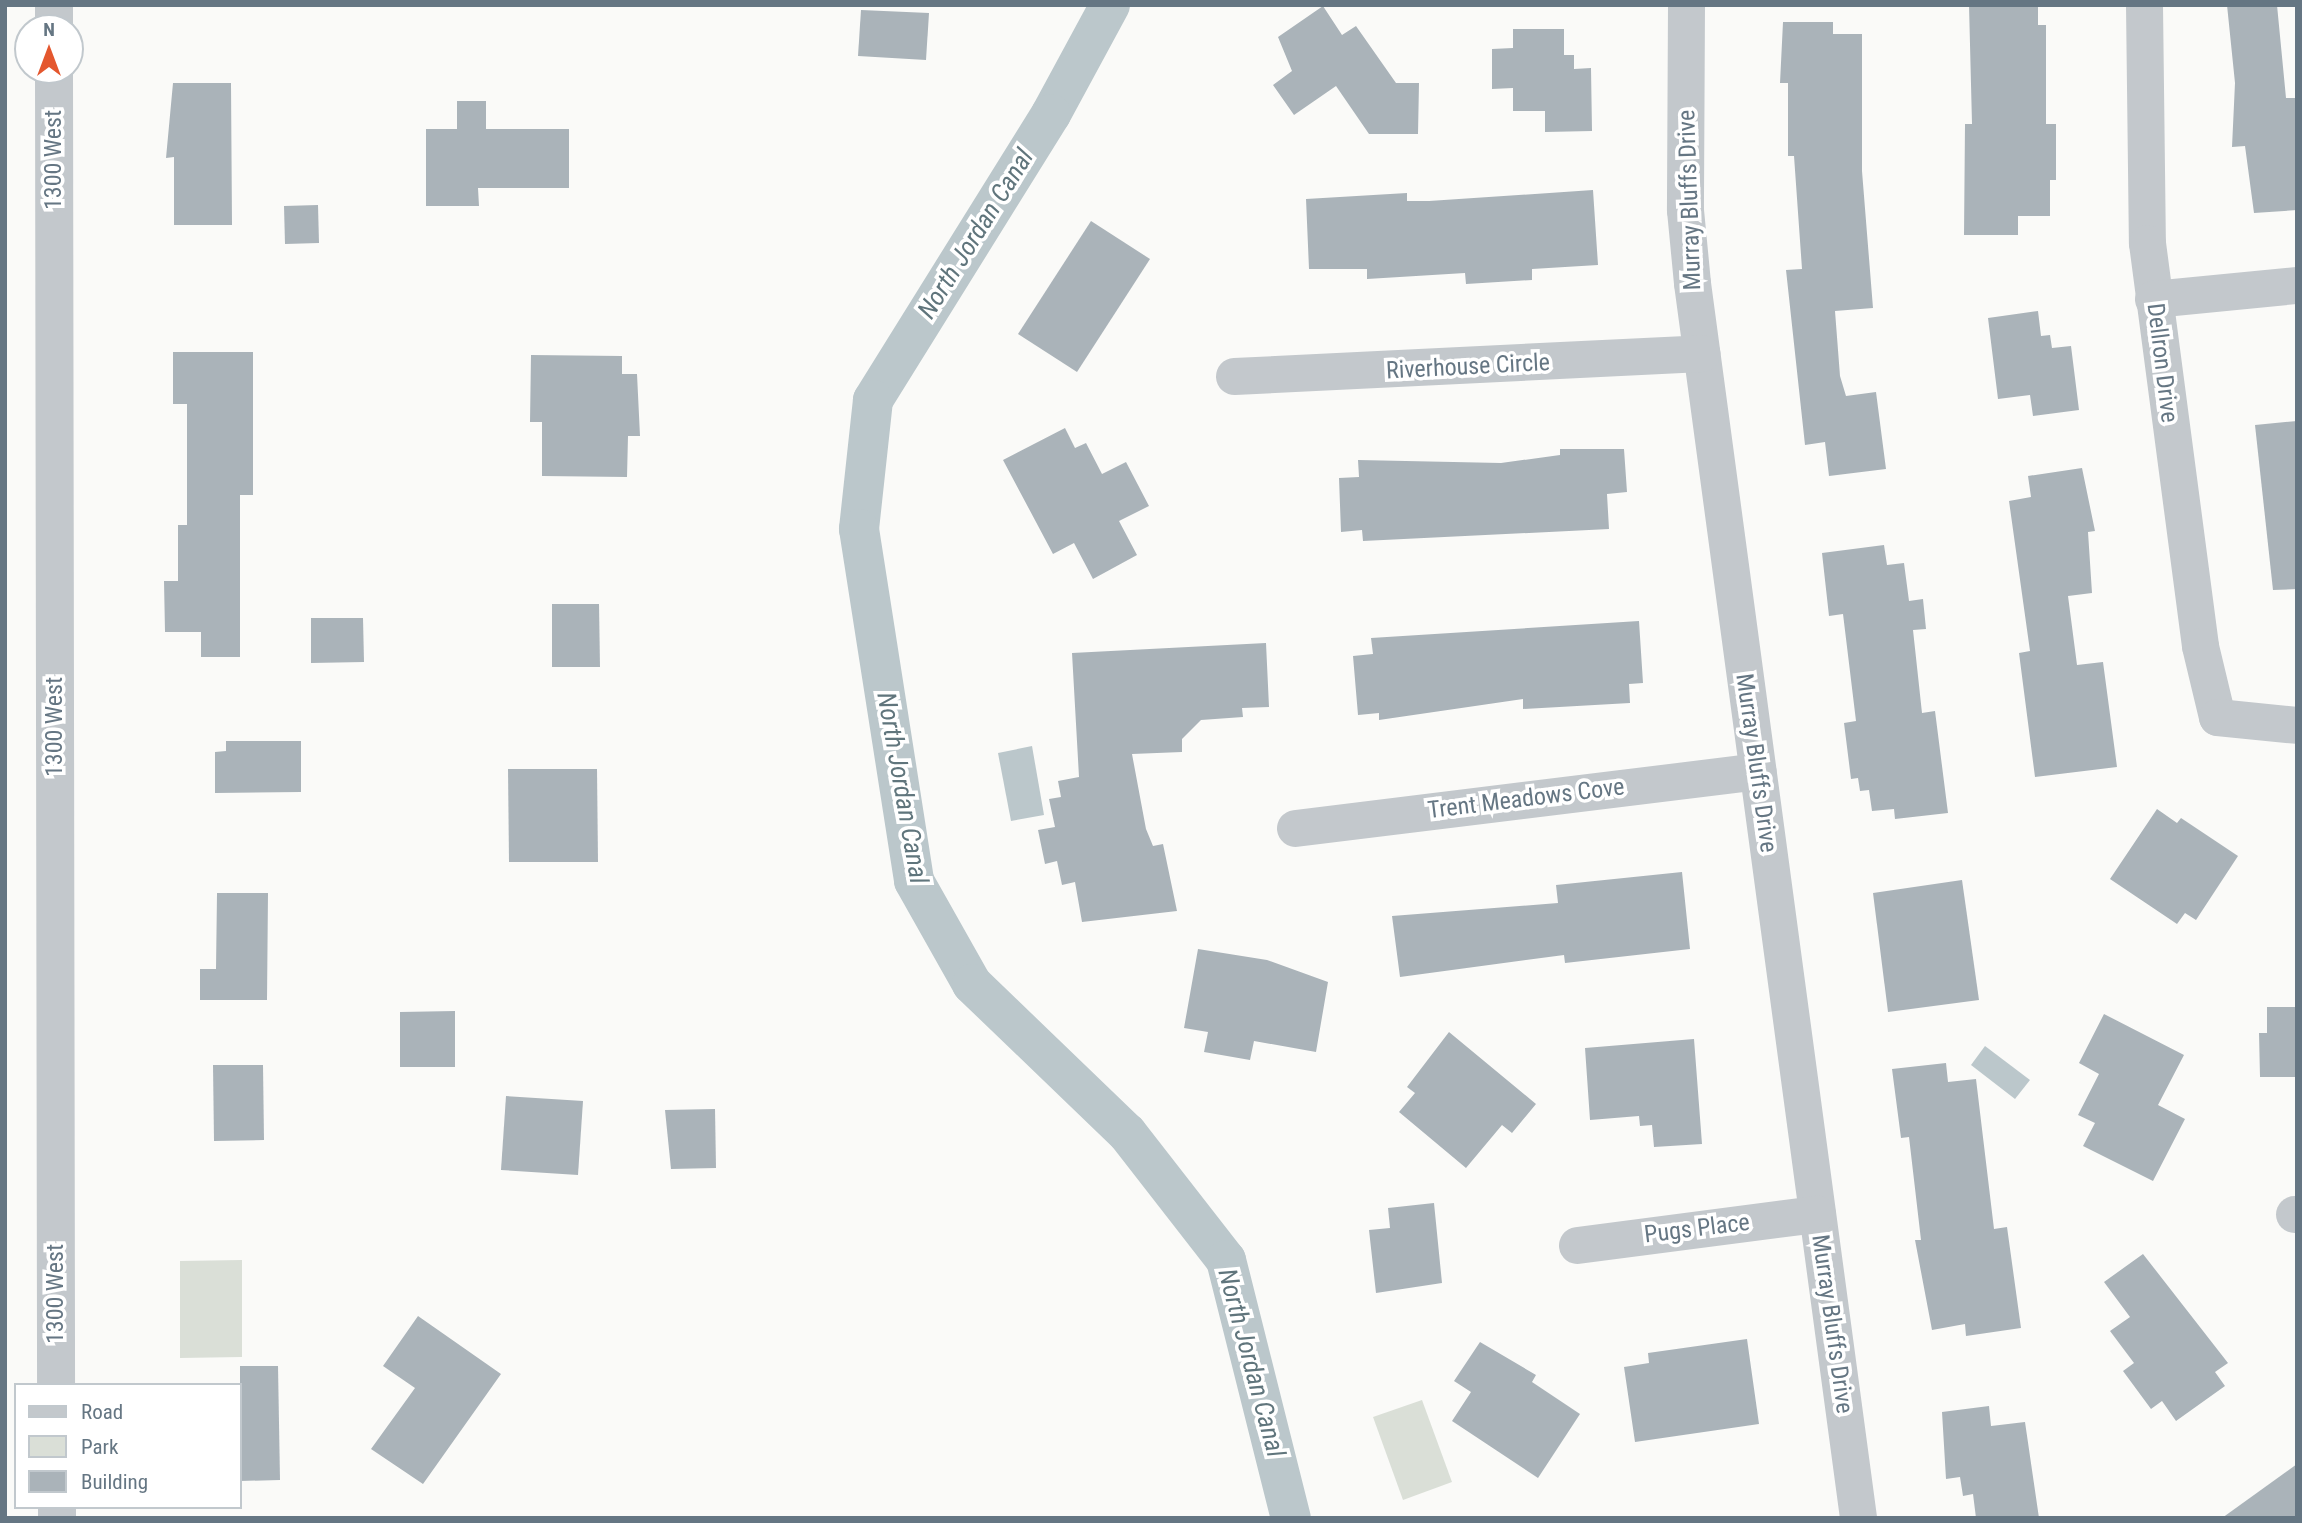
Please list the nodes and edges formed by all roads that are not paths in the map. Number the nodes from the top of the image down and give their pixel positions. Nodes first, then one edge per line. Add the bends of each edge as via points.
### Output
1 (1686, 5) edge
2 (2144, 5) edge
3 (54, 84) edge
4 (2297, 285) edge
5 (2154, 299) junction
6 (1701, 354) junction
7 (1234, 376) dead end
8 (2297, 725) edge
9 (1757, 771) junction
10 (1295, 828) dead end
11 (1817, 1214) junction
12 (1577, 1245) dead end
13 (56, 1383) edge
14 (1858, 1518) edge

1 - 6 street, Murray Bluffs Drive via 1685,210
2 - 5 street, Dellron Drive via 2144,178
3 - 13 street, 1300 West
4 - 5 street
5 - 8 street, Dellron Drive via 2200,646 2217,717
6 - 7 street, Riverhouse Circle
6 - 9 street, Murray Bluffs Drive
9 - 10 street, Trent Meadows Cove
9 - 11 street, Murray Bluffs Drive
11 - 12 street, Pugs Place
11 - 14 street, Murray Bluffs Drive

